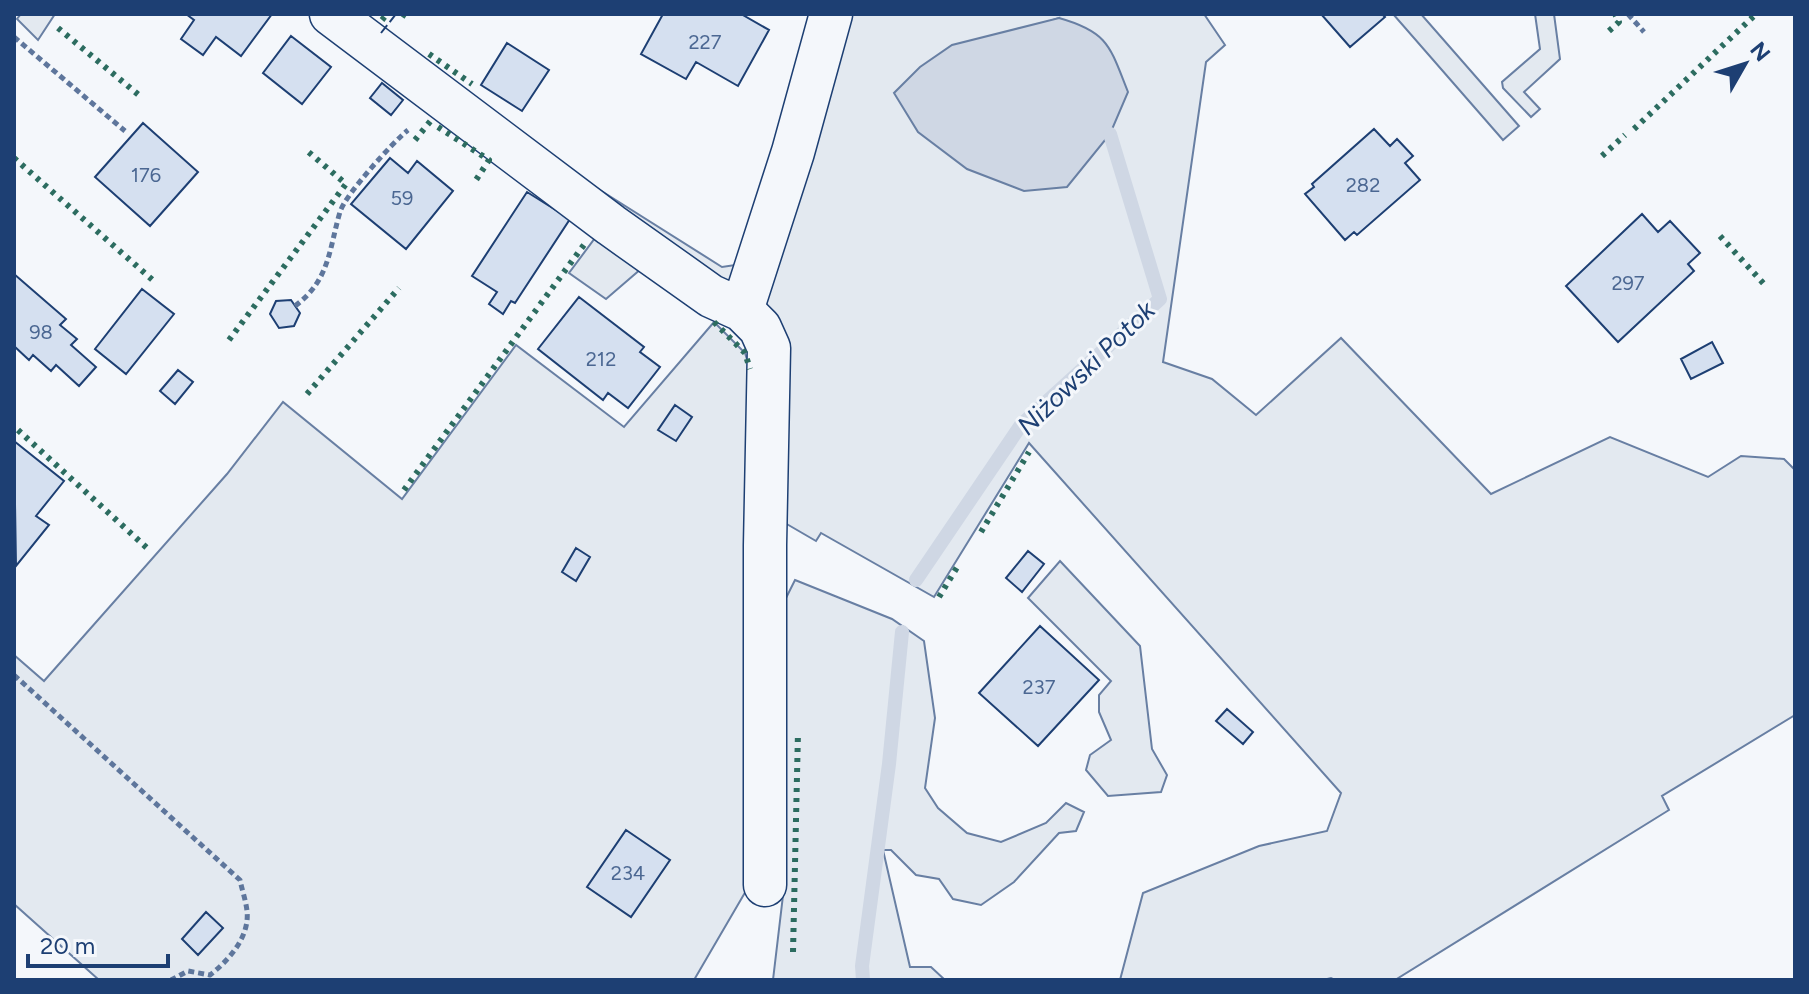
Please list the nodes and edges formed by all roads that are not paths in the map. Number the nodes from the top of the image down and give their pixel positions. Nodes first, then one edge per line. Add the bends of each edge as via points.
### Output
1 (331, 14) edge
2 (831, 14) edge
3 (742, 310) junction
4 (765, 885) dead end

1 - 3 street via 611,225 711,296
2 - 3 street
3 - 4 street via 760,328 769,348

